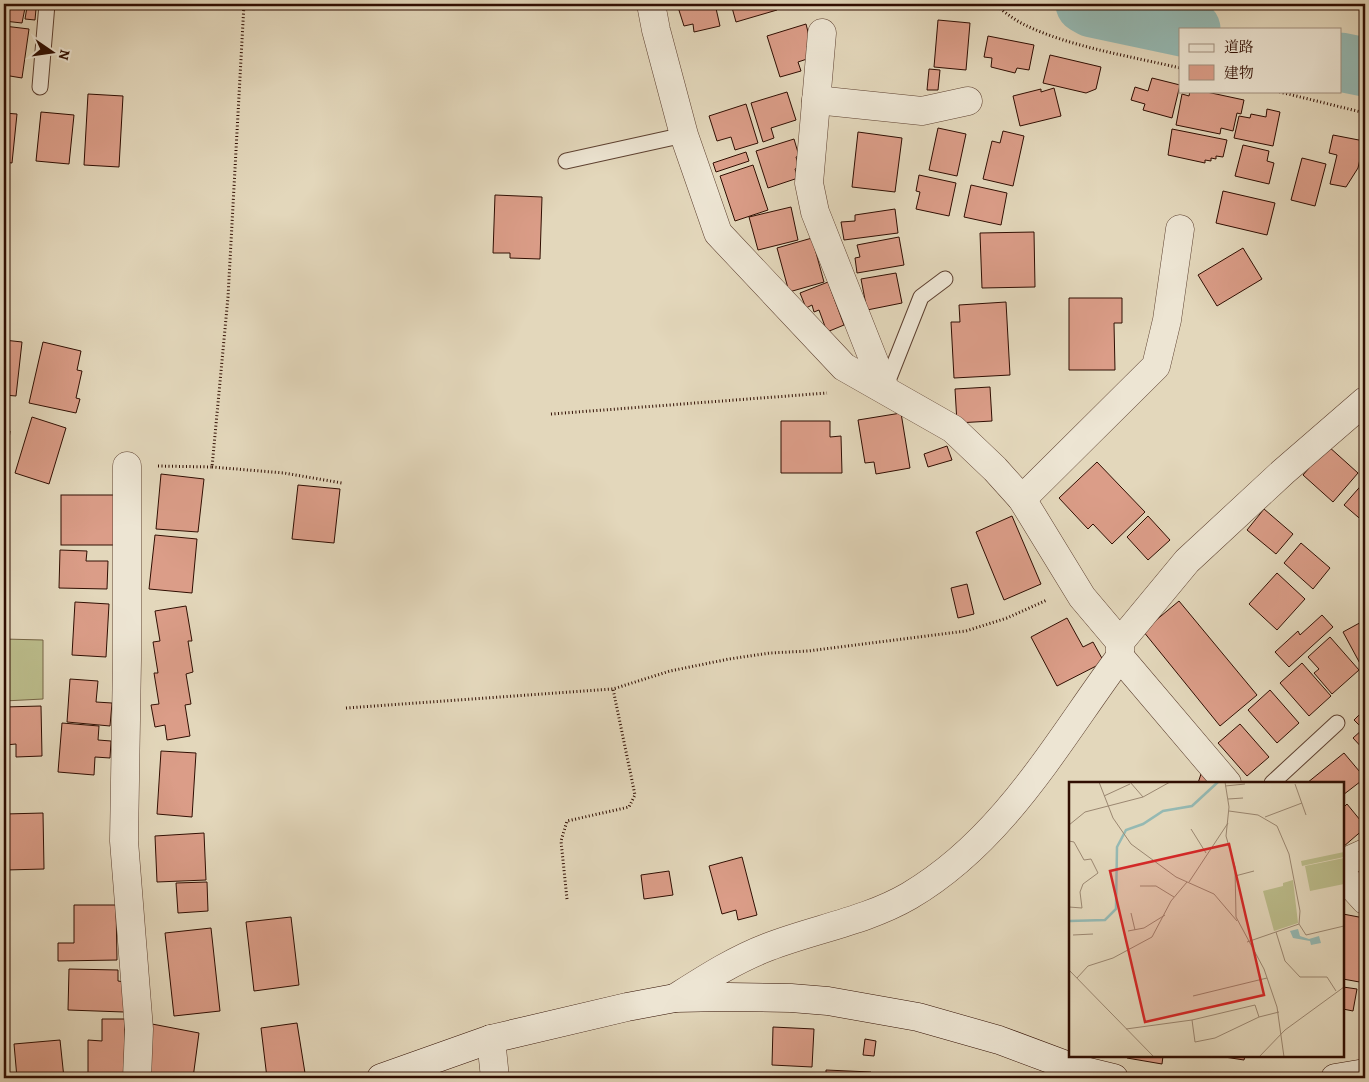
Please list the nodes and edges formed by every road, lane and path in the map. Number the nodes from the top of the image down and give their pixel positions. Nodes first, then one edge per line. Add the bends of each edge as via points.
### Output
1 (47, 4) edge
2 (244, 4) edge
3 (651, 4) edge
4 (995, 4) edge
5 (822, 34) dead end
6 (1179, 68) edge
7 (40, 87) dead end
8 (1280, 92) edge
9 (816, 100) junction
10 (968, 101) dead end
11 (1365, 113) edge
12 (684, 135) junction
13 (566, 161) dead end
14 (1180, 229) dead end
15 (945, 279) dead end
16 (885, 389) junction
17 (836, 393) dead end
18 (1365, 401) edge
19 (551, 414) dead end
20 (127, 466) joint
21 (212, 467) junction
22 (342, 483) dead end
23 (1022, 499) junction
24 (1076, 588) junction
25 (1120, 649) junction
26 (613, 689) junction
27 (346, 708) dead end
28 (1337, 723) dead end
29 (1227, 782) edge
30 (1273, 782) edge
31 (1365, 853) edge
32 (1344, 863) edge
33 (1344, 877) edge
34 (567, 899) dead end
35 (1365, 900) edge
36 (675, 998) junction
37 (491, 1039) junction
38 (1365, 1073) edge
39 (1077, 1074) edge
40 (137, 1078) edge
41 (380, 1078) edge
42 (495, 1078) edge
43 (1114, 1078) edge
44 (1335, 1078) edge

1 - 7 lane
2 - 21 path via 228,297
3 - 12 street
4 - 6 path via 1022,24 1048,35
5 - 9 street
8 - 11 path
9 - 10 street via 922,111
9 - 16 street via 809,183 815,212
12 - 13 lane
12 - 16 street via 718,233 844,367
14 - 23 street via 1167,320 1156,366
15 - 16 lane via 921,297
16 - 23 street via 953,429
17 - 19 path
18 - 25 street via 1187,561
20 - 21 path
20 - 40 street via 124,841 139,1029
21 - 22 path via 284,473
23 - 24 street
24 - 25 street
24 - 26 path via 966,631 808,652 770,653 670,671
25 - 29 street
25 - 36 street via 1058,747 1016,801 970,852 943,874 908,896 869,914 728,964
26 - 27 path
26 - 34 path via 635,795 629,807 567,821 561,841
28 - 30 lane
31 - 32 street
33 - 35 street
36 - 37 street
36 - 39 street via 791,998 874,1008 999,1040
37 - 41 street
37 - 42 street
38 - 44 street
39 - 43 street

